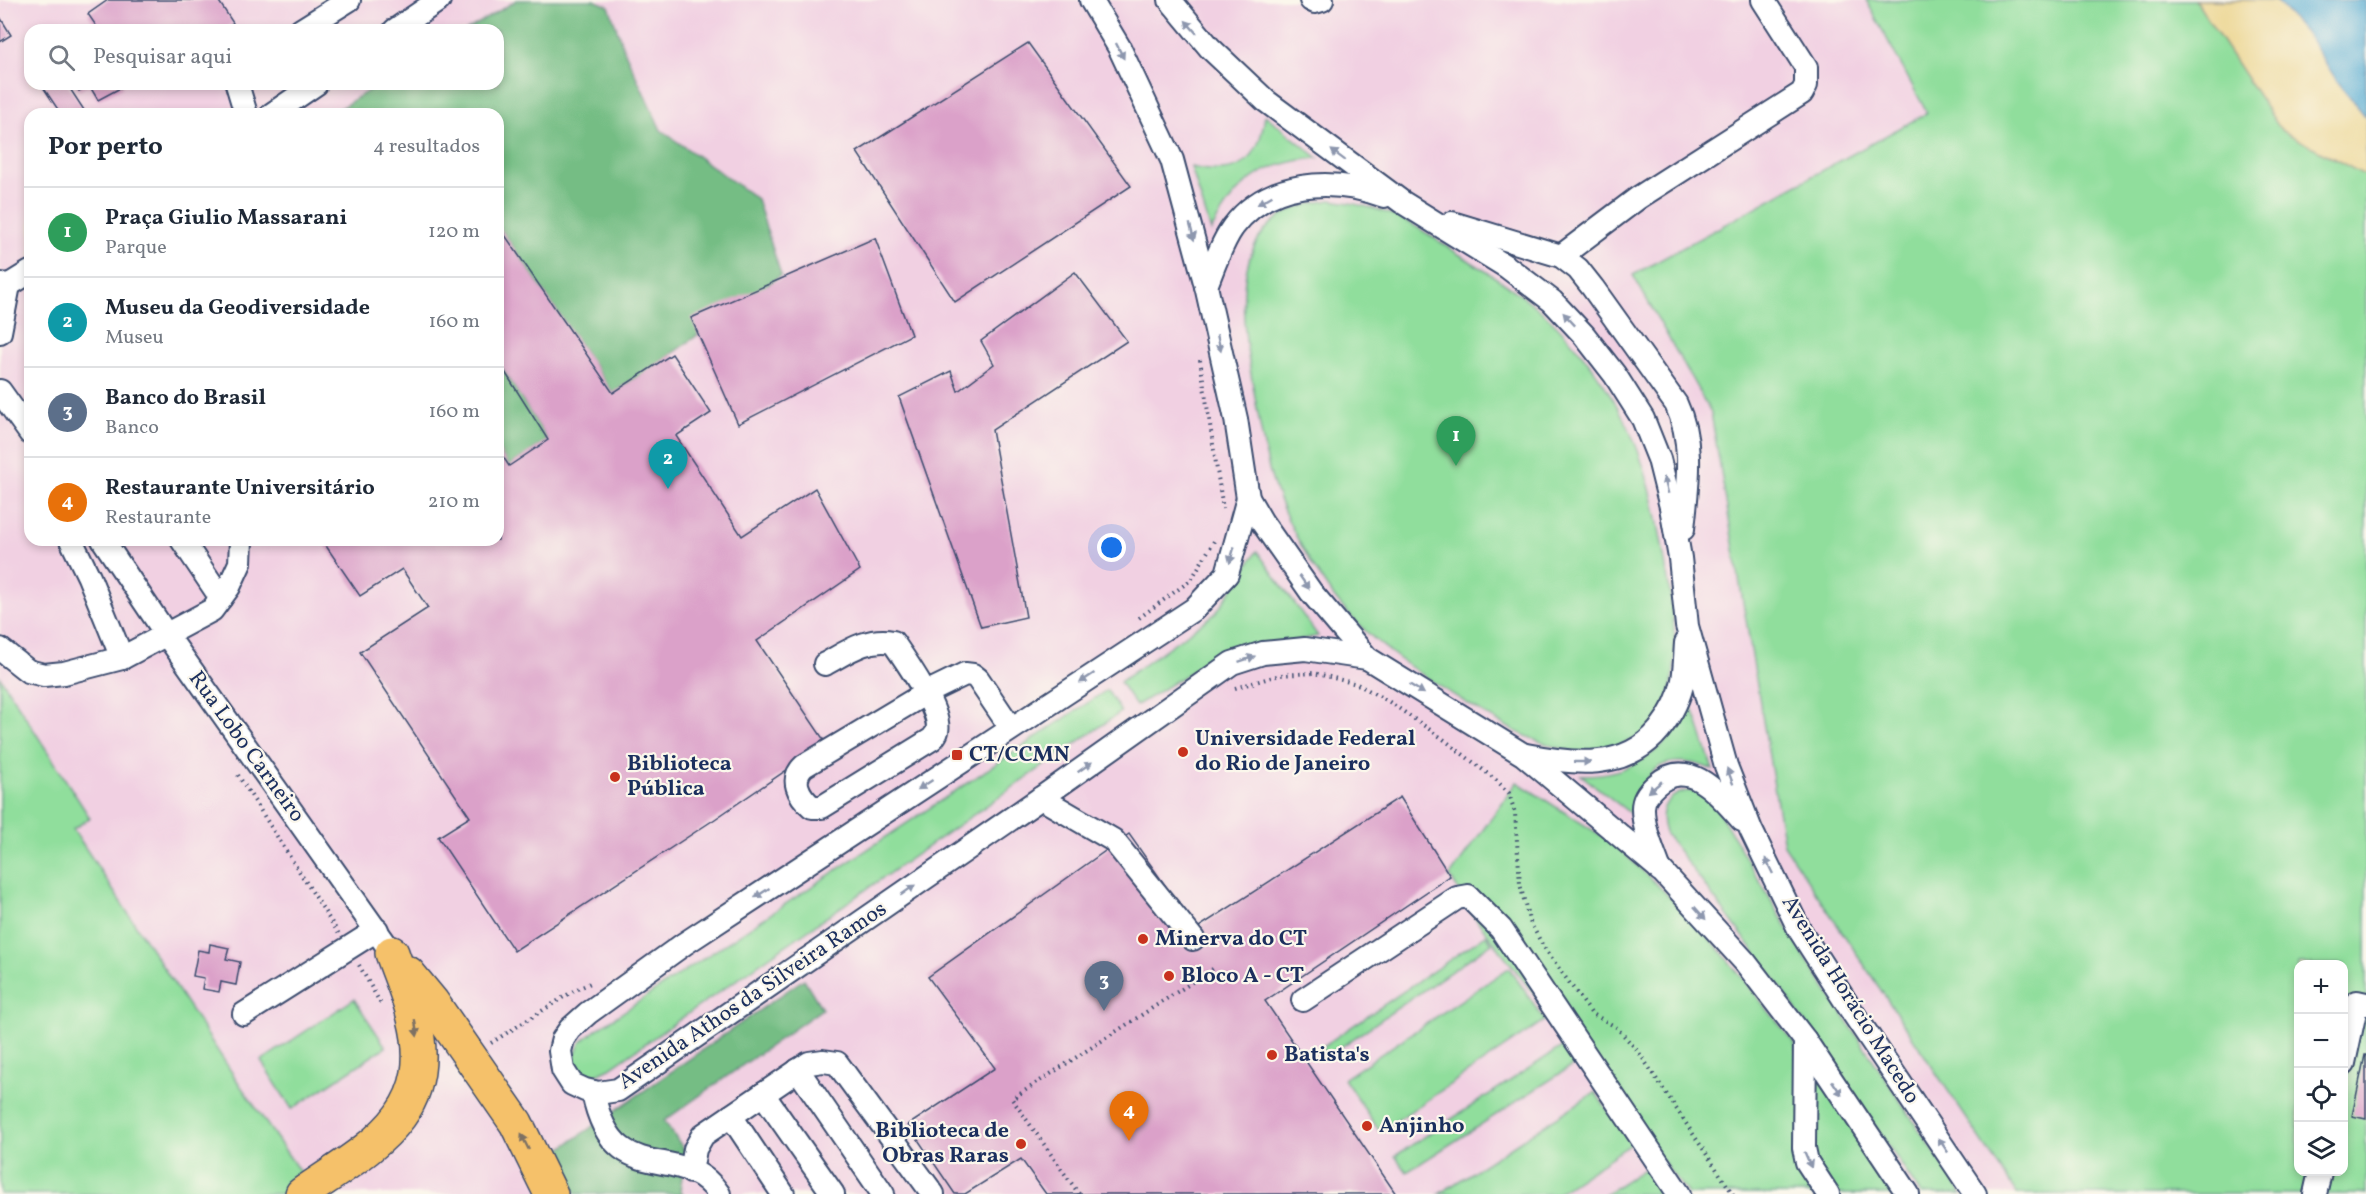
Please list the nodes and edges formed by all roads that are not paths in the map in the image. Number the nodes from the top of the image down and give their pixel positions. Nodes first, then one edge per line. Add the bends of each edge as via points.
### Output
1 (349, 0) edge
2 (439, 0) edge
3 (1092, 0) edge
4 (1170, 0) edge
5 (1311, 0) edge
6 (1322, 0) edge
7 (1763, 0) edge
8 (311, 24) edge
9 (404, 24) edge
10 (239, 90) edge
11 (307, 90) edge
12 (244, 108) edge
13 (281, 108) edge
14 (1402, 202) junction
15 (1422, 214) junction
16 (1561, 256) junction
17 (24, 275) edge
18 (4, 285) edge
19 (1206, 286) junction
20 (0, 332) edge
21 (0, 391) edge
22 (24, 425) edge
23 (1248, 498) junction
24 (74, 546) edge
25 (107, 546) edge
26 (186, 546) edge
27 (241, 546) edge
28 (1680, 558) junction
29 (221, 598) junction
30 (1687, 626) junction
31 (166, 634) junction
32 (0, 649) edge
33 (122, 658) junction
34 (1367, 658) junction
35 (825, 664) dead end
36 (926, 693) junction
37 (1011, 728) junction
38 (1524, 755) junction
39 (1041, 798) junction
40 (1751, 830) junction
41 (1660, 870) junction
42 (1193, 939) dead end
43 (384, 941) junction
44 (1303, 1000) dead end
45 (2366, 1004) edge
46 (244, 1014) dead end
47 (1805, 1040) junction
48 (2348, 1041) edge
49 (798, 1070) junction
50 (593, 1092) junction
51 (764, 1094) junction
52 (731, 1116) junction
53 (691, 1172) junction
54 (2319, 1176) edge
55 (302, 1194) edge
56 (551, 1194) edge
57 (719, 1194) edge
58 (783, 1194) edge
59 (833, 1194) edge
60 (883, 1194) edge
61 (933, 1194) edge
62 (1679, 1194) edge
63 (1828, 1194) edge
64 (1908, 1194) edge
65 (1975, 1194) edge
66 (2315, 1194) edge

1 - 8 street
2 - 9 street
3 -> 19 street via 1119,47 1172,160
14 -> 4 street via 1266,101 1210,48
5 - 6 street
7 - 16 street via 1806,67 1802,93 1638,198
10 - 12 street
11 - 13 street
14 - 15 street
14 -> 19 street via 1363,188 1340,185 1306,185 1278,193 1248,210 1233,228
15 - 16 street
28 -> 15 street via 1659,459 1642,419 1615,375 1552,301 1507,267
16 - 28 street via 1593,288 1682,418 1688,471
17 - 18 street
18 - 20 street
19 -> 23 street via 1236,419
21 - 22 street
23 -> 34 street via 1311,592
23 -> 37 street, Avenida Athos da Silveira Ramos via 1227,574 1194,609
24 - 33 street
25 - 31 street, Rua Lobo Carneiro
26 - 29 street
27 - 29 street via 240,563
28 - 30 street
29 - 31 street via 212,610
38 -> 30 street via 1595,762 1627,756 1651,740 1670,717 1683,682
40 -> 30 street, Avenida Horácio Macedo via 1726,766
31 - 33 street
31 - 43 street, Rua Lobo Carneiro
32 - 33 street via 28,671 44,675
34 -> 38 street
39 -> 34 street, Avenida Athos da Silveira Ramos via 1232,663 1263,653 1305,648
35 - 36 street via 866,642 893,642
36 - 36 street via 797,773 795,781 806,802 822,807 932,739 938,724
36 - 37 street via 965,674 973,675
37 -> 50 street, Avenida Athos da Silveira Ramos via 684,944 588,1013 563,1039 560,1061 573,1084
38 - 41 street
39 - 42 street via 1113,840
50 -> 39 street, Avenida Athos da Silveira Ramos via 618,1090
40 -> 41 street via 1704,781 1674,776 1658,782 1642,806
65 -> 40 street, Avenida Horácio Macedo via 1799,929
41 -> 47 street via 1745,962
43 - 46 street
43 -> 55 highway via 414,1018 418,1080 407,1108 380,1140
56 -> 43 highway via 516,1123 432,1002
44 - 62 street via 1457,898 1468,896 1501,928
45 - 48 street via 2357,1002
47 -> 63 street via 1803,1148 1807,1162
47 -> 64 street
49 - 51 street
49 - 60 street
49 - 61 street via 823,1061 837,1063
50 - 53 street via 600,1121 621,1151
51 - 52 street
51 - 59 street
52 - 53 street via 703,1135 695,1149
52 - 58 street
53 - 57 street via 704,1178
54 - 66 street

